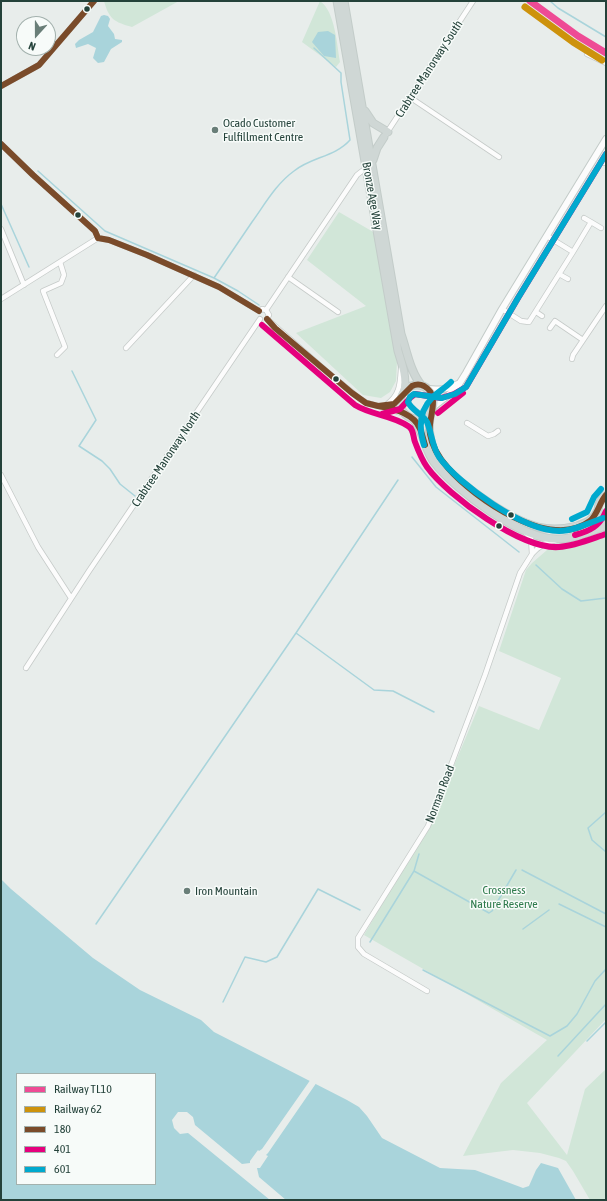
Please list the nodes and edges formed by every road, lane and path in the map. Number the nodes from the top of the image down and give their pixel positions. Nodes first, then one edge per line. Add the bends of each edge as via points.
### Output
1 (94, 1) edge
2 (337, 1) edge
3 (344, 1) edge
4 (466, 1) edge
5 (472, 3) edge
6 (587, 54) dead end
7 (606, 63) edge
8 (1, 86) edge
9 (411, 98) junction
10 (363, 108) junction
11 (386, 134) junction
12 (606, 140) edge
13 (1, 144) edge
14 (499, 157) dead end
15 (372, 162) junction
16 (362, 171) dead end
17 (584, 218) dead end
18 (591, 222) junction
19 (601, 228) dead end
20 (1, 229) edge
21 (547, 236) junction
22 (98, 238) junction
23 (573, 252) junction
24 (60, 262) junction
25 (559, 274) junction
26 (194, 275) junction
27 (288, 277) junction
28 (568, 279) dead end
29 (24, 285) junction
30 (1, 299) edge
31 (606, 306) edge
32 (502, 309) junction
33 (266, 310) junction
34 (259, 311) junction
35 (338, 312) dead end
36 (536, 312) junction
37 (542, 316) dead end
38 (260, 319) junction
39 (267, 319) junction
40 (550, 328) dead end
41 (583, 340) junction
42 (126, 348) dead end
43 (57, 354) dead end
44 (572, 359) dead end
45 (401, 363) junction
46 (460, 382) junction
47 (424, 387) junction
48 (403, 394) junction
49 (386, 405) junction
50 (380, 406) junction
51 (432, 410) junction
52 (410, 417) junction
53 (467, 422) dead end
54 (498, 431) dead end
55 (1, 475) edge
56 (606, 495) edge
57 (598, 510) junction
58 (606, 525) edge
59 (523, 530) junction
60 (558, 539) junction
61 (530, 557) junction
62 (71, 598) junction
63 (26, 668) dead end
64 (427, 991) dead end

1 - 8 street via 39,65
2 - 45 main road, Bronze Age Way
3 - 10 main road, Bronze Age Way
4 - 5 street
5 - 9 street, Crabtree Manorway South
6 - 7 street
9 - 11 street, Crabtree Manorway South
9 - 14 street
10 - 11 main road via 373,123
10 - 15 main road, Bronze Age Way
11 - 15 main road
12 - 21 main road
13 - 22 street via 95,231
15 - 47 main road, Bronze Age Way via 401,334 413,371
16 - 27 street
17 - 18 street
18 - 19 street
18 - 23 street
20 - 29 street
21 - 23 street
21 - 32 main road
22 - 24 street
22 - 26 street via 109,240
23 - 25 street
24 - 29 street
24 - 43 street via 64,275 61,283 43,291 65,347
25 - 28 street
25 - 36 street
26 - 34 street
26 - 42 street
27 - 33 street
27 - 35 street
29 - 30 street
31 - 41 street
32 - 36 street via 521,322 530,322
32 - 46 main road
33 - 34 street
33 - 39 street via 269,315
34 - 38 street
36 - 37 street
38 - 39 street
38 - 62 street, Crabtree Manorway North
39 - 50 street via 354,395 366,403
40 - 41 street via 555,321
41 - 44 street
45 - 48 main road, Bronze Age Way via 406,385
45 - 49 street via 399,390
46 - 47 main road via 439,390
46 - 51 main road
47 - 48 main road via 412,386
47 - 51 main road via 434,398
48 - 49 street via 393,404
48 - 52 main road via 401,406
49 - 50 street
50 - 52 street
51 - 52 main road via 422,419
51 - 57 main road via 429,420 430,436 441,461 470,488 511,516 539,528 557,529 587,522
52 - 59 main road via 419,425 423,440 443,474 480,504
53 - 54 street via 488,436
55 - 62 street via 38,547
56 - 57 main road
57 - 58 main road via 601,520
58 - 60 main road via 578,536
59 - 60 main road via 541,537
59 - 61 street via 531,538
60 - 61 street, Norman Road via 544,544
61 - 64 street, Norman Road via 520,573 428,826 358,938 358,947 364,954
62 - 63 street, Crabtree Manorway North

